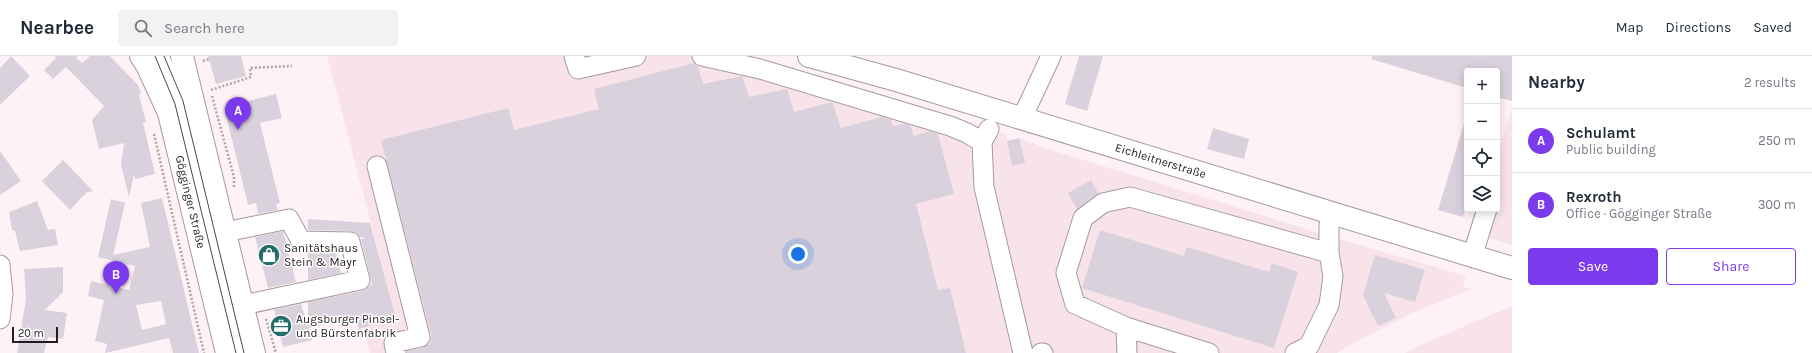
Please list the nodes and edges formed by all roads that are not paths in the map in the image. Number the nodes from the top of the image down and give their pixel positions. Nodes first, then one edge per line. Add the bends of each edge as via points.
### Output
1 (141, 56) edge
2 (159, 56) edge
3 (182, 56) edge
4 (574, 56) edge
5 (636, 56) edge
6 (702, 56) edge
7 (809, 56) edge
8 (1051, 56) edge
9 (1022, 118) junction
10 (377, 166) dead end
11 (1486, 212) edge
12 (1332, 213) junction
13 (224, 232) junction
14 (1329, 253) junction
15 (1472, 256) junction
16 (0, 265) edge
17 (1512, 268) edge
18 (243, 305) junction
19 (0, 319) edge
20 (1126, 327) junction
21 (227, 353) edge
22 (241, 353) edge
23 (254, 353) edge
24 (396, 353) edge
25 (1023, 353) edge
26 (1127, 353) edge
27 (1209, 353) edge
28 (1295, 353) edge

1 - 21 main road, Gögginger Straße via 169,113
2 - 22 street via 179,102
3 - 13 main road, Gögginger Straße
4 - 5 street via 578,69
6 - 25 street via 760,69 985,136 984,187
7 - 9 main road, Eichleitnerstraße
8 - 9 street
9 - 12 main road, Eichleitnerstraße
10 - 24 street via 420,336 394,342
11 - 15 street
12 - 14 street via 1329,226
12 - 15 main road, Eichleitnerstraße
13 - 18 main road, Gögginger Straße
13 - 18 street via 289,219 301,241 350,242 360,280
14 - 20 street via 1130,197 1103,203 1083,218 1066,273 1075,304
14 - 28 street via 1333,276 1329,306 1309,346
15 - 17 main road, Eichleitnerstraße
16 - 19 street via 3,294
18 - 23 main road, Gögginger Straße
20 - 26 street
20 - 27 street

